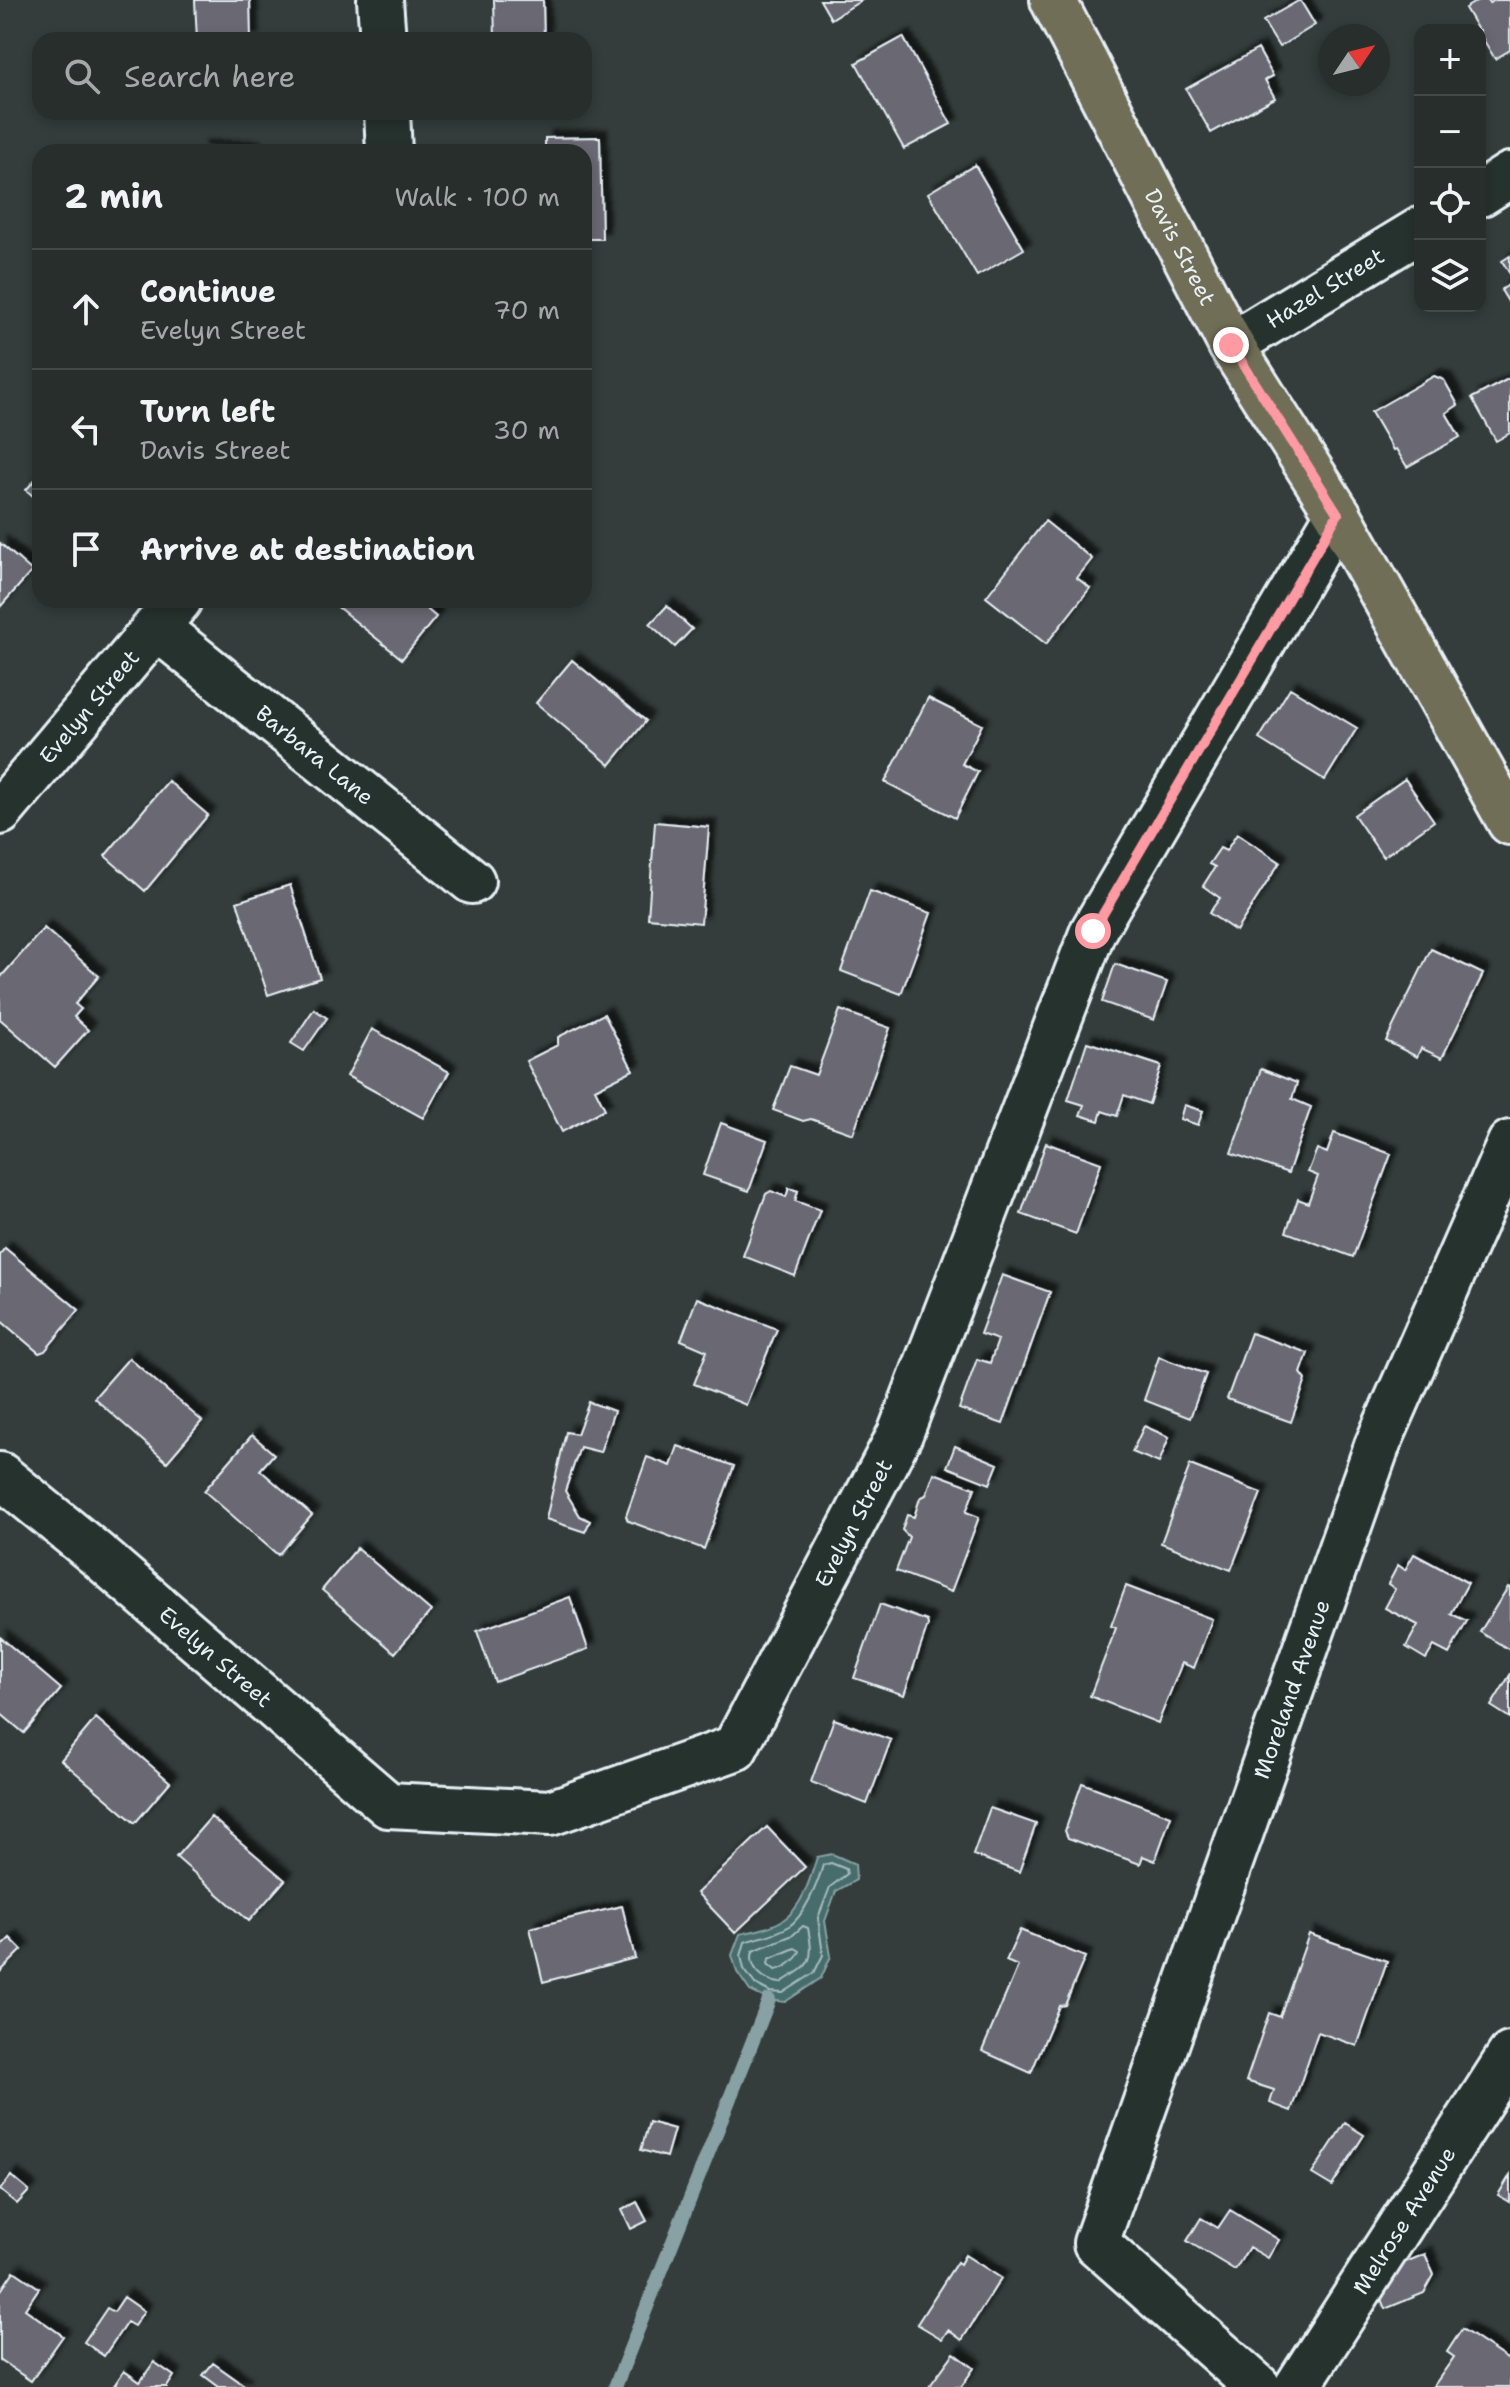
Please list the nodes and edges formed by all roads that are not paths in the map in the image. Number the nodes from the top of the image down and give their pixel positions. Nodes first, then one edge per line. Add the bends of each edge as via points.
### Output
1 (380, 0) edge
2 (1053, 0) edge
3 (382, 32) edge
4 (387, 120) edge
5 (389, 144) edge
6 (1510, 175) edge
7 (1486, 190) edge
8 (1414, 234) edge
9 (1231, 345) junction
10 (1338, 514) junction
11 (168, 614) edge
12 (1506, 805) edge
13 (0, 812) edge
14 (472, 881) dead end
15 (1510, 1143) edge
16 (0, 1475) edge
17 (1510, 2055) edge
18 (1258, 2387) edge
19 (1297, 2387) edge

1 - 3 street
2 - 9 main road, Davis Street
4 - 5 street
6 - 7 street
8 - 9 street, Hazel Street
9 - 10 main road, Davis Street
10 - 12 main road, Davis Street
10 - 16 street, Evelyn Street via 1093,931 900,1434 735,1748 550,1813 388,1805
11 - 13 street, Evelyn Street
11 - 14 street, Barbara Lane
15 - 18 street, Moreland Avenue via 1377,1446 1096,2243
17 - 19 street, Melrose Avenue

